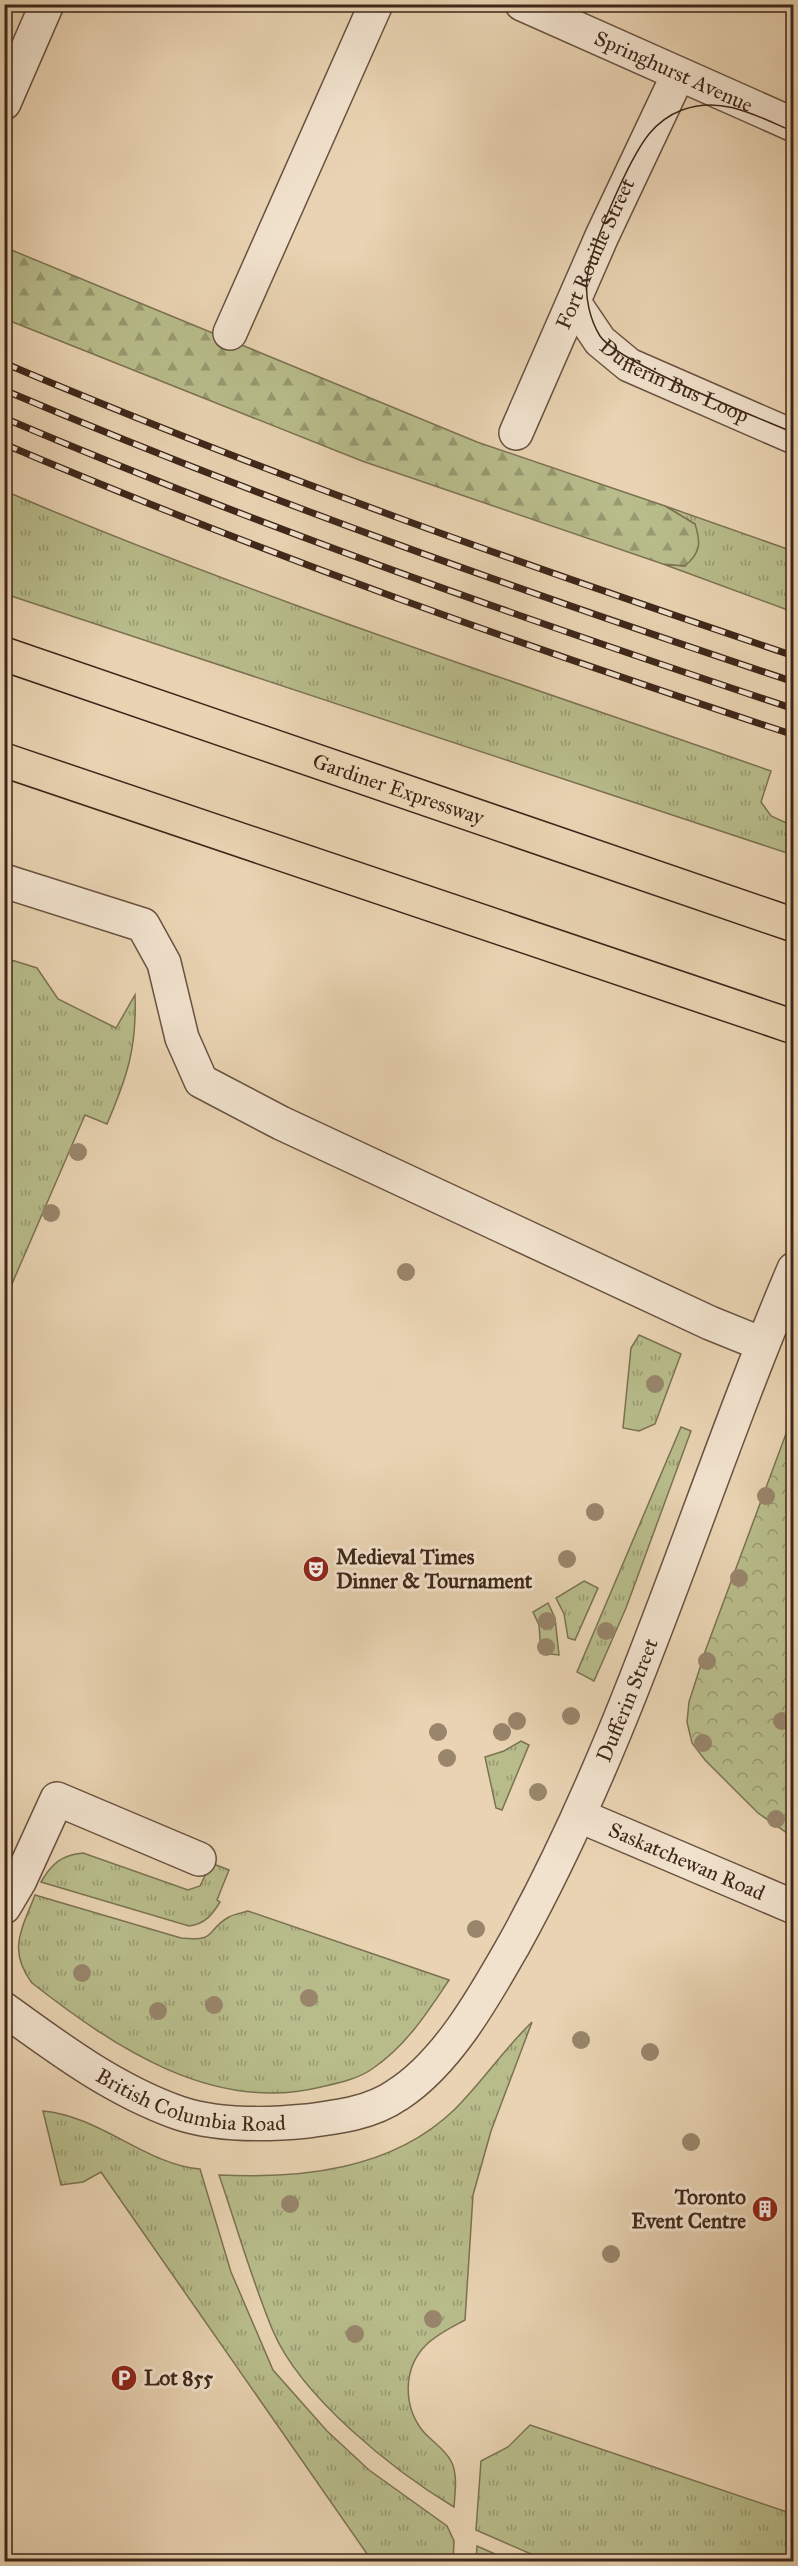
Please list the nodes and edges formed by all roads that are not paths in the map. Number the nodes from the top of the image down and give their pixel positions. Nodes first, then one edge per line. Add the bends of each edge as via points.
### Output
1 (47, 4) edge
2 (376, 4) edge
3 (522, 4) edge
4 (678, 75) junction
5 (4, 103) edge
6 (794, 125) edge
7 (575, 304) junction
8 (230, 333) dead end
9 (516, 433) dead end
10 (794, 437) edge
11 (4, 654) edge
12 (4, 760) edge
13 (4, 881) edge
14 (794, 925) edge
15 (794, 1027) edge
16 (794, 1269) edge
17 (762, 1344) junction
18 (579, 1816) junction
19 (199, 1859) dead end
20 (4, 1907) edge
21 (794, 1907) edge
22 (4, 2009) edge
23 (396, 2096) joint

1 - 5 street
2 - 8 street
3 - 4 street, Springhurst Avenue
4 - 6 street, Springhurst Avenue
4 - 7 street, Fort Rouille Street via 602,236
7 - 9 street, Fort Rouille Street
7 - 10 street, Dufferin Bus Loop via 600,341 629,365
11 - 14 highway, Gardiner Expressway
12 - 15 highway
13 - 17 street via 143,926 164,963 182,1038 201,1081 289,1127
16 - 17 street, Dufferin Street
17 - 18 street, Dufferin Street via 627,1705
18 - 21 street, Saskatchewan Road
18 - 23 street, Dufferin Street via 549,1881 487,1992 435,2064
19 - 20 street via 57,1799
22 - 23 street, British Columbia Road via 69,2057 181,2114 242,2124 300,2121 347,2116

